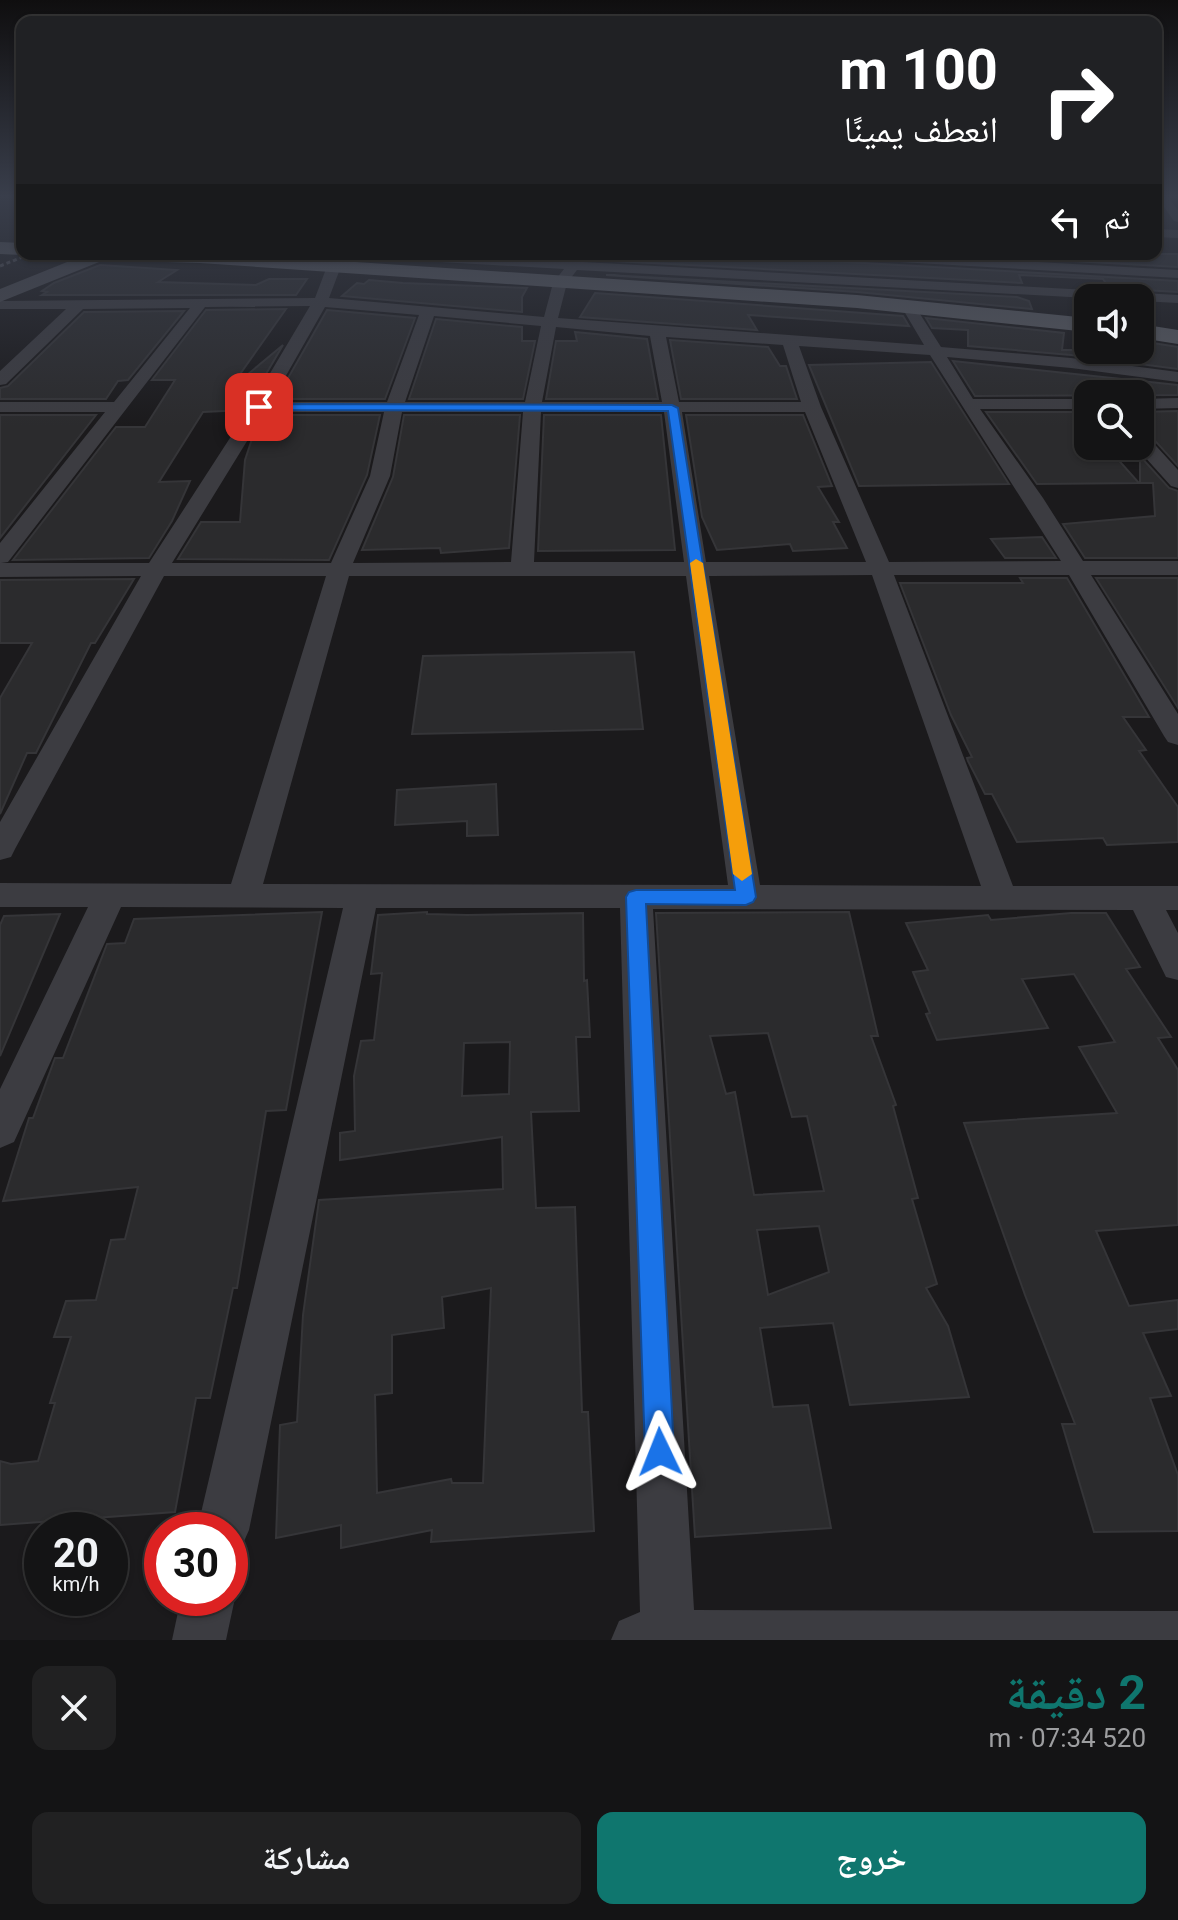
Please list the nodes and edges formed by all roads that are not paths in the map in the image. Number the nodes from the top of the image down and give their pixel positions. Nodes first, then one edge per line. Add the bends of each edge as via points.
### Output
1 (54, 274) edge
2 (341, 274) edge
3 (515, 274) edge
4 (772, 274) edge
5 (881, 274) edge
6 (570, 275) edge
7 (881, 282) junction
8 (0, 296) edge
9 (1178, 299) edge
10 (320, 302) junction
11 (201, 303) junction
12 (880, 304) junction
13 (0, 305) edge
14 (78, 305) junction
15 (908, 306) junction
16 (428, 311) junction
17 (548, 322) junction
18 (1074, 324) edge
19 (657, 332) junction
20 (1154, 333) edge
21 (1178, 337) edge
22 (789, 341) junction
23 (935, 351) junction
24 (1071, 363) junction
25 (1178, 377) edge
26 (0, 380) edge
27 (1086, 380) edge
28 (1178, 403) edge
29 (968, 404) junction
30 (1074, 404) edge
31 (1154, 404) edge
32 (0, 407) edge
33 (116, 407) junction
34 (259, 407) junction
35 (812, 407) junction
36 (394, 408) junction
37 (533, 408) junction
38 (672, 408) junction
39 (1154, 455) edge
40 (1178, 482) edge
41 (0, 557) edge
42 (1076, 568) junction
43 (1178, 568) edge
44 (0, 570) edge
45 (156, 570) junction
46 (339, 570) junction
47 (522, 570) junction
48 (697, 570) junction
49 (881, 570) junction
50 (1178, 736) edge
51 (0, 849) edge
52 (0, 895) edge
53 (110, 896) junction
54 (243, 897) junction
55 (362, 897) junction
56 (636, 897) junction
57 (746, 897) junction
58 (1002, 898) junction
59 (1144, 898) junction
60 (1178, 898) edge
61 (1178, 967) edge
62 (0, 1130) edge
63 (227, 1512) edge
64 (204, 1616) edge
65 (653, 1638) edge
66 (1178, 1638) edge
67 (868, 1639) edge
68 (199, 1640) edge

1 - 8 street
2 - 10 street
3 - 6 main road
4 - 7 street
5 - 7 street
6 - 12 main road
6 - 17 street
7 - 9 street
7 - 12 street
10 - 11 street
10 - 16 street
10 - 34 street
11 - 14 street
11 - 33 street
12 - 15 main road
13 - 14 street
14 - 26 street
15 - 18 main road
15 - 23 street
16 - 17 street
16 - 36 street
17 - 19 street
17 - 37 street
19 - 22 street
19 - 38 street
20 - 21 main road
22 - 23 street
22 - 35 street
23 - 24 street
23 - 29 street
24 - 25 street
24 - 27 street
28 - 31 street
29 - 30 street
29 - 42 street
32 - 33 street
33 - 41 street
34 - 36 street
34 - 45 street
35 - 38 street
35 - 49 street
36 - 37 street
36 - 46 street via 380,476
37 - 38 street
37 - 47 street
38 - 48 street
39 - 40 street
42 - 43 street
42 - 49 street
42 - 50 street
44 - 45 street
45 - 46 street
45 - 51 street
46 - 47 street
46 - 54 street
47 - 48 street
48 - 49 street
48 - 57 street
49 - 58 street
52 - 53 street
53 - 54 street
53 - 62 street
54 - 55 street
55 - 56 street
55 - 63 street
56 - 57 street
56 - 65 street
57 - 58 street
58 - 59 street
59 - 60 street
59 - 61 street
64 - 68 street
65 - 67 street
66 - 67 street

